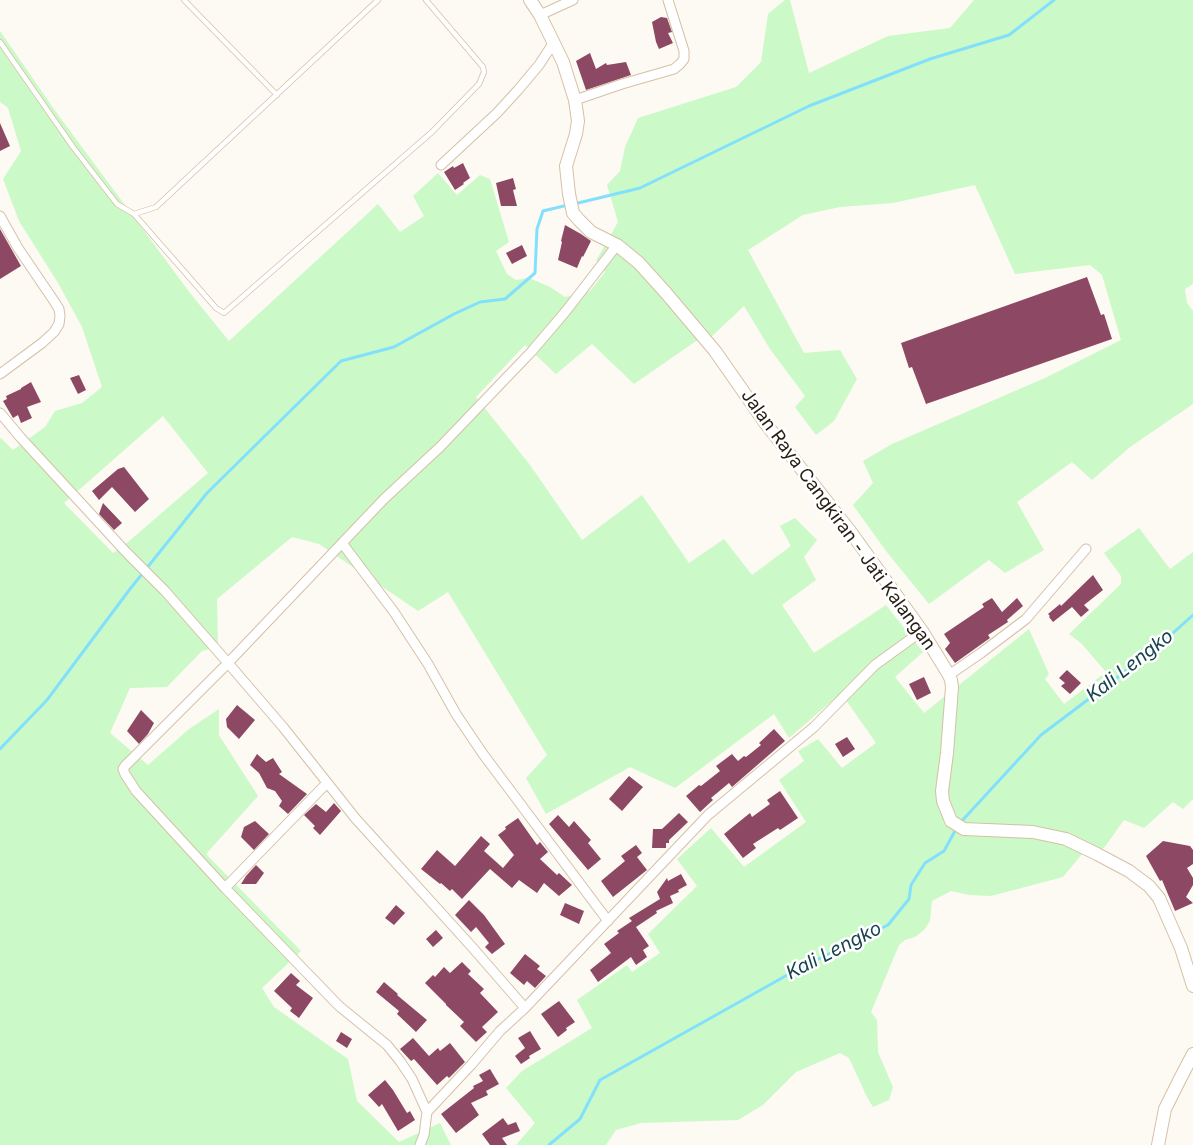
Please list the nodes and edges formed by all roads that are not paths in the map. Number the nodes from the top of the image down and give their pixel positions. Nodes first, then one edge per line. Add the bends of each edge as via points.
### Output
1 (184, 0) edge
2 (378, 0) edge
3 (426, 0) edge
4 (530, 0) edge
5 (573, 0) edge
6 (668, 0) edge
7 (540, 14) junction
8 (0, 42) edge
9 (554, 42) junction
10 (277, 94) junction
11 (575, 100) junction
12 (442, 165) dead end
13 (134, 214) junction
14 (0, 216) edge
15 (617, 245) junction
16 (0, 374) edge
17 (0, 413) edge
18 (342, 543) junction
19 (1086, 549) dead end
20 (922, 631) junction
21 (228, 663) junction
22 (949, 675) junction
23 (327, 783) junction
24 (225, 888) junction
25 (608, 921) junction
26 (1193, 943) edge
27 (1181, 948) junction
28 (1193, 986) edge
29 (525, 1008) junction
30 (1193, 1054) edge
31 (427, 1112) junction
32 (420, 1145) edge
33 (1158, 1145) edge

1 - 10 lane
2 - 10 lane
3 - 13 lane via 483,67 479,84 432,132 224,313 216,308
4 - 7 street, Jalan Raya Cangkiran - Jati Kalangan
5 - 7 street
6 - 11 street via 684,50 680,64 674,69
7 - 9 street, Jalan Raya Cangkiran - Jati Kalangan
8 - 13 lane via 117,204
9 - 11 street, Jalan Raya Cangkiran - Jati Kalangan
9 - 12 street via 539,65 497,114
10 - 13 lane via 156,207
11 - 15 street, Jalan Raya Cangkiran - Jati Kalangan via 578,121 566,166 573,213 591,232
14 - 16 street via 59,309 60,316 54,332
15 - 18 street via 532,351
15 - 20 street, Jalan Raya Cangkiran - Jati Kalangan via 639,263 715,351
17 - 21 street via 126,552 165,590
18 - 21 street
18 - 25 street via 394,612 483,754
19 - 22 street via 1026,618
20 - 22 street, Jalan Raya Cangkiran - Jati Kalangan
20 - 25 street via 875,665 814,727 708,816
21 - 23 street
21 - 24 street via 123,769 136,791
22 - 27 street, Jalan Raya Cangkiran - Jati Kalangan via 952,687 942,790 951,821 964,829 1034,832 1066,839 1129,871 1159,898
23 - 24 street
23 - 29 street
24 - 31 street via 339,1006 387,1045 412,1079
25 - 29 street
26 - 27 street
27 - 28 street, Jalan Raya Cangkiran - Jati Kalangan
29 - 31 street
30 - 33 street via 1165,1109
31 - 32 street

